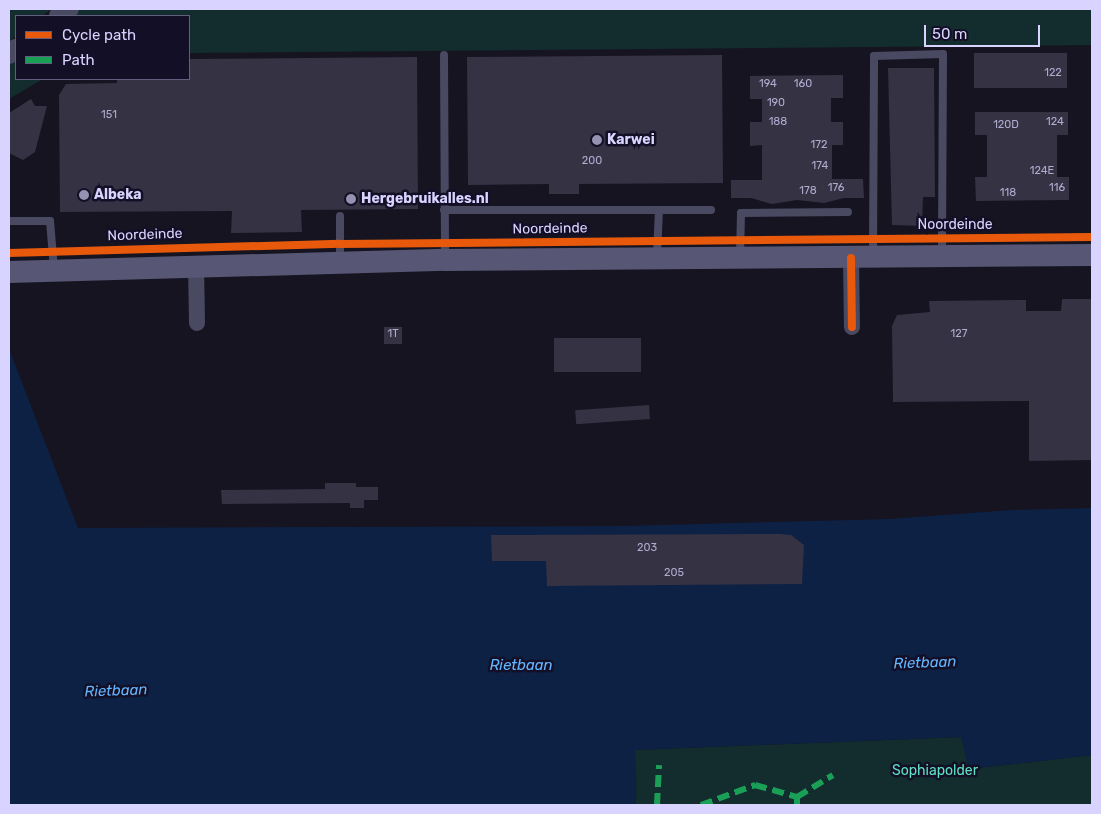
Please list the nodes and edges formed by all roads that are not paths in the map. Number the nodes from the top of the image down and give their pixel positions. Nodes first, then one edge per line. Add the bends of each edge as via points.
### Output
1 (444, 54) dead end
2 (444, 210) junction
3 (659, 210) junction
4 (711, 210) dead end
5 (848, 212) dead end
6 (340, 216) dead end
7 (9, 221) edge
8 (1092, 255) edge
9 (942, 257) junction
10 (740, 258) junction
11 (851, 258) junction
12 (873, 258) junction
13 (657, 259) junction
14 (445, 260) junction
15 (340, 262) junction
16 (196, 265) junction
17 (54, 269) junction
18 (9, 272) edge
19 (197, 323) dead end
20 (852, 327) dead end

1 - 2 lane
2 - 3 lane
2 - 14 lane
3 - 4 lane
3 - 13 lane
5 - 10 lane via 741,213
6 - 15 lane
7 - 17 lane via 50,221
8 - 9 main road
9 - 12 main road
9 - 12 lane via 943,54 874,56
10 - 11 main road
10 - 13 main road
11 - 12 main road
11 - 20 street
13 - 14 main road
14 - 15 main road
15 - 16 main road
16 - 17 main road
16 - 19 street
17 - 18 main road

